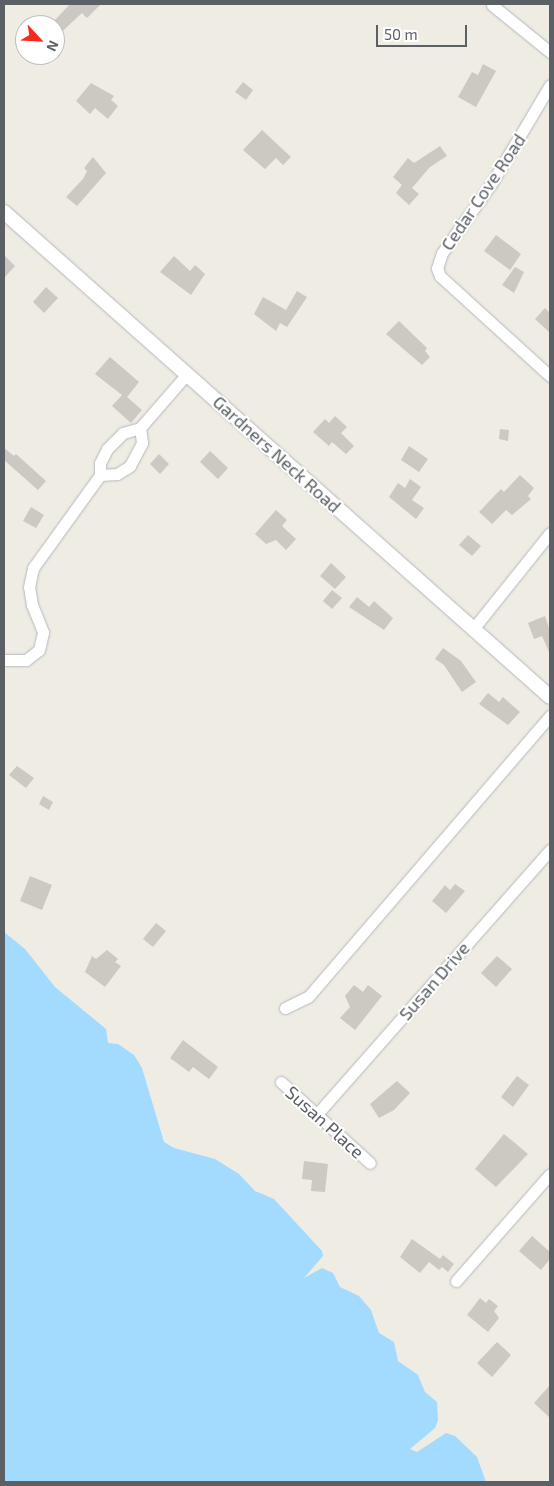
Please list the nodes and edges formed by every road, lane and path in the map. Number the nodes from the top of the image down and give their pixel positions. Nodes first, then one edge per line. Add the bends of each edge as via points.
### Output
1 (492, 5) edge
2 (550, 52) edge
3 (550, 85) edge
4 (4, 212) edge
5 (187, 374) junction
6 (550, 376) edge
7 (140, 428) junction
8 (100, 475) junction
9 (550, 533) edge
10 (473, 629) junction
11 (4, 660) edge
12 (550, 697) edge
13 (550, 716) edge
14 (550, 850) edge
15 (286, 1008) dead end
16 (281, 1082) dead end
17 (318, 1113) junction
18 (370, 1163) dead end
19 (550, 1174) edge
20 (456, 1281) dead end

1 - 2 street
3 - 6 street, Cedar Cove Road via 499,173 442,253 438,268 440,276
4 - 5 street, Gardners Neck Road
5 - 7 street
5 - 10 street, Gardners Neck Road
7 - 8 street via 114,440 102,457
7 - 8 street via 142,443 130,466 116,474
8 - 11 street via 33,568 29,587 32,605 42,627 42,644 26,660
9 - 10 street
10 - 12 street, Gardners Neck Road
13 - 15 street via 308,997
14 - 17 street, Susan Drive
16 - 17 street, Susan Place
17 - 18 street, Susan Place
19 - 20 street

